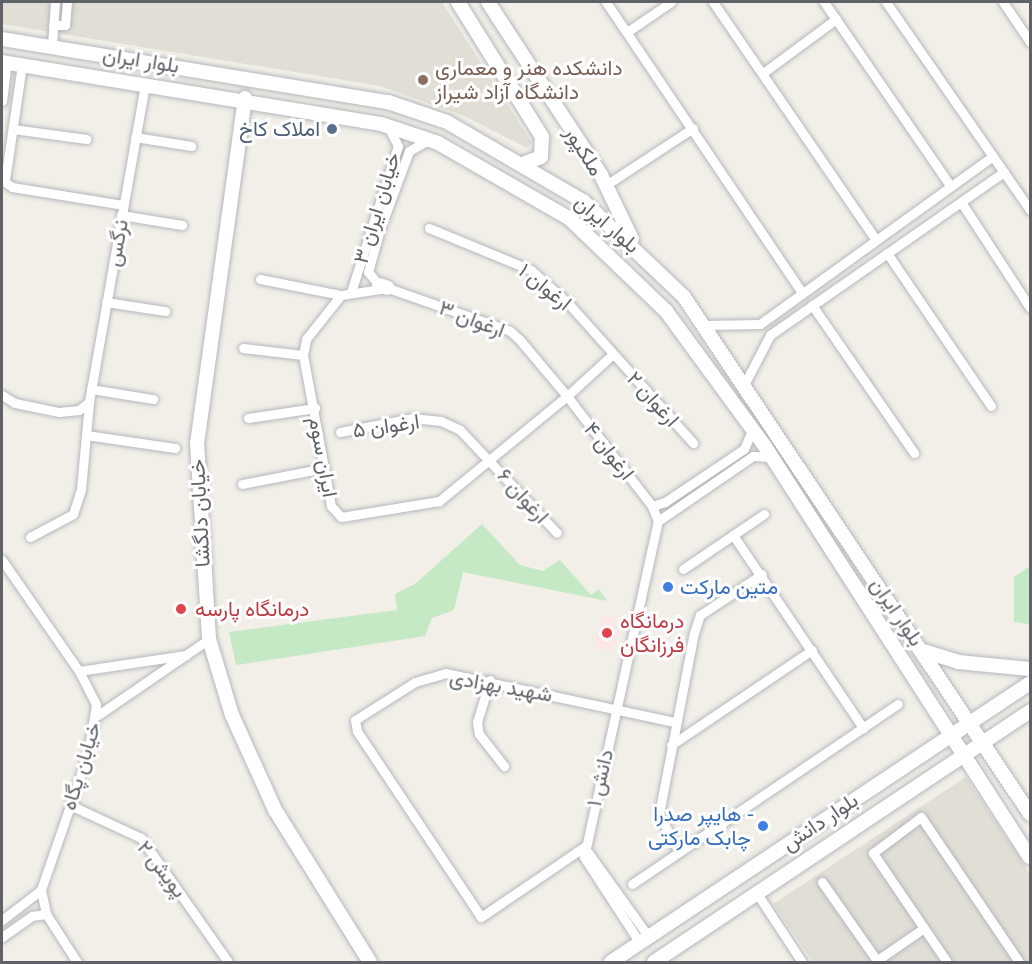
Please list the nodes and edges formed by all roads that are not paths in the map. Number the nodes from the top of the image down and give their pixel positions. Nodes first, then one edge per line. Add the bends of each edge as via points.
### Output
1 (55, 2) edge
2 (67, 2) edge
3 (458, 2) edge
4 (488, 2) edge
5 (606, 2) edge
6 (671, 2) edge
7 (713, 2) edge
8 (824, 2) edge
9 (886, 2) edge
10 (1003, 2) edge
11 (836, 19) junction
12 (54, 24) junction
13 (627, 32) junction
14 (2, 39) edge
15 (1030, 42) edge
16 (52, 46) junction
17 (4, 62) edge
18 (22, 65) junction
19 (762, 73) junction
20 (145, 83) junction
21 (245, 98) junction
22 (2, 101) edge
23 (388, 126) junction
24 (693, 128) junction
25 (13, 129) junction
26 (135, 138) junction
27 (86, 139) dead end
28 (428, 140) junction
29 (191, 146) dead end
30 (993, 156) junction
31 (525, 163) junction
32 (1004, 172) junction
33 (3, 180) edge
34 (949, 184) junction
35 (606, 185) junction
36 (962, 202) junction
37 (123, 204) junction
38 (1030, 210) edge
39 (122, 215) junction
40 (182, 225) dead end
41 (429, 228) dead end
42 (876, 240) junction
43 (634, 244) junction
44 (887, 253) junction
45 (260, 279) dead end
46 (383, 286) junction
47 (346, 293) junction
48 (802, 293) junction
49 (106, 302) junction
50 (812, 305) junction
51 (1030, 308) edge
52 (165, 311) dead end
53 (704, 325) junction
54 (243, 348) dead end
55 (613, 354) junction
56 (303, 355) junction
57 (744, 383) junction
58 (91, 389) junction
59 (2, 395) edge
60 (567, 396) junction
61 (153, 399) dead end
62 (89, 402) junction
63 (991, 406) dead end
64 (315, 408) junction
65 (248, 418) dead end
66 (752, 430) junction
67 (340, 432) dead end
68 (86, 435) junction
69 (693, 443) dead end
70 (175, 448) dead end
71 (914, 453) dead end
72 (772, 457) junction
73 (490, 460) junction
74 (324, 468) junction
75 (242, 484) dead end
76 (825, 504) junction
77 (652, 506) junction
78 (764, 514) dead end
79 (809, 514) junction
80 (658, 521) junction
81 (557, 533) dead end
82 (734, 535) junction
83 (30, 537) dead end
84 (2, 560) edge
85 (683, 569) dead end
86 (762, 574) junction
87 (209, 639) junction
88 (812, 651) junction
89 (922, 651) junction
90 (188, 654) junction
91 (1030, 669) edge
92 (79, 671) junction
93 (490, 680) junction
94 (1030, 684) edge
95 (898, 704) dead end
96 (617, 709) junction
97 (1030, 711) edge
98 (98, 715) junction
99 (675, 722) junction
100 (971, 725) junction
101 (863, 728) junction
102 (950, 737) junction
103 (671, 745) junction
104 (984, 745) junction
105 (964, 759) junction
106 (504, 766) dead end
107 (70, 806) junction
108 (1030, 814) edge
109 (584, 847) junction
110 (679, 852) junction
111 (1030, 857) edge
112 (822, 882) dead end
113 (632, 884) dead end
114 (41, 890) junction
115 (758, 895) junction
116 (46, 914) junction
117 (2, 920) edge
118 (924, 928) junction
119 (2, 937) edge
120 (645, 940) junction
121 (877, 962) edge
122 (77, 963) edge
123 (228, 963) edge
124 (370, 963) edge
125 (610, 963) edge
126 (654, 963) edge
127 (802, 963) edge
128 (947, 963) edge
129 (1019, 963) edge

1 - 12 street
2 - 12 street via 65,26
3 - 31 main road, ملکپور via 542,137 541,157
4 - 35 main road, ملکپور
5 - 13 street
6 - 13 street
7 - 19 street
8 - 11 street
9 - 30 street
10 - 15 street
11 - 19 street
11 - 34 street
12 - 16 street
13 - 24 street
14 - 16 main road, بلوار ایران
16 - 31 main road, بلوار ایران via 388,102 447,122
17 - 18 main road, بلوار ایران
17 - 22 street
18 - 20 main road, بلوار ایران
18 - 25 street
19 - 42 street
20 - 21 main road, بلوار ایران
20 - 26 street, نرگس
21 - 23 main road, بلوار ایران
21 - 87 main road, خیابان دلگشا via 196,442
23 - 28 main road, بلوار ایران
23 - 47 street, خیابان ایران ۳ via 398,146
24 - 35 street
24 - 48 street
25 - 27 street
25 - 33 street
26 - 29 street
26 - 37 street, نرگس
28 - 46 street, خیابان ایران ۳ via 410,151 380,229 368,272
28 - 66 main road, بلوار ایران via 513,183 618,260 666,311
30 - 32 street
30 - 34 street
31 - 43 main road, بلوار ایران via 583,201
32 - 36 street
32 - 38 street
33 - 37 street via 12,187
34 - 42 street
35 - 43 main road, ملکپور
36 - 44 street
36 - 51 street
37 - 39 street, نرگس
39 - 40 street
39 - 49 street, نرگس
41 - 55 street, ارغوان ۱ via 531,270
42 - 48 street
43 - 53 main road, بلوار ایران
44 - 50 street
44 - 63 street
45 - 47 street
46 - 47 street
46 - 60 street, ارغوان ۳ via 510,331
47 - 56 street via 316,323
48 - 53 street via 760,324
49 - 52 street
49 - 58 street, نرگس
50 - 57 street via 770,335
50 - 71 street
53 - 57 main road, بلوار ایران
54 - 56 street
55 - 60 street, ایران سوم
55 - 69 street, ارغوان ۲
56 - 64 street, ایران سوم
57 - 76 main road, بلوار ایران
58 - 61 street
58 - 62 street, نرگس
59 - 62 street via 15,403 59,412 79,410
60 - 73 street, ایران سوم
60 - 77 street, ارغوان ۴
62 - 68 street, نرگس
64 - 65 street
64 - 74 street, ایران سوم
66 - 72 main road, بلوار ایران
66 - 77 street via 744,449 665,502
67 - 73 street, ارغوان ۵ via 412,418 441,421
68 - 70 street
68 - 83 street, نرگس via 74,514
72 - 79 main road, بلوار ایران
72 - 80 street via 753,456
73 - 74 street, ایران سوم via 440,501 341,517 331,506
73 - 81 street, ارغوان ۶
74 - 75 street
76 - 79 main road
76 - 89 main road, بلوار ایران
77 - 80 street, ارغوان ۴
78 - 82 street
79 - 102 main road, بلوار ایران
80 - 96 street, دانش ۱
82 - 85 street
82 - 86 street
84 - 92 street, خیابان پگاه
86 - 88 street
86 - 99 street via 700,615
87 - 90 street
87 - 124 main road, خیابان دلگشا via 255,771 297,852
88 - 101 street
88 - 103 street
89 - 91 main road via 957,662
89 - 100 main road, بلوار ایران
90 - 92 street
90 - 98 street
92 - 98 street, خیابان پگاه
93 - 96 street, شهید بهزادی
93 - 106 street via 480,705 478,734
93 - 109 street, شهید بهزادی via 446,673 415,682 355,720 357,731 481,917
94 - 100 main road, بلوار دانش
95 - 101 street
96 - 99 street, شهید بهزادی
96 - 109 street, دانش ۱
97 - 104 main road, بلوار دانش
98 - 107 street, خیابان پگاه
99 - 103 street
100 - 102 main road, بلوار دانش
100 - 104 main road, بلوار ایران
101 - 110 street
102 - 105 main road, بلوار ایران
102 - 120 main road, بلوار دانش
103 - 110 street via 659,814
104 - 105 main road, بلوار دانش
104 - 108 main road, بلوار ایران
105 - 111 main road, بلوار ایران
105 - 115 main road, بلوار دانش
107 - 114 street, خیابان پگاه
107 - 123 street, پویش ۲ via 141,838
109 - 120 street
110 - 113 street
112 - 121 street
114 - 116 street
114 - 117 street
115 - 126 main road, بلوار دانش
115 - 127 street
116 - 119 street via 32,916
116 - 122 street
118 - 121 street
118 - 128 street
118 - 129 street via 873,852 921,818
120 - 125 main road, بلوار دانش

